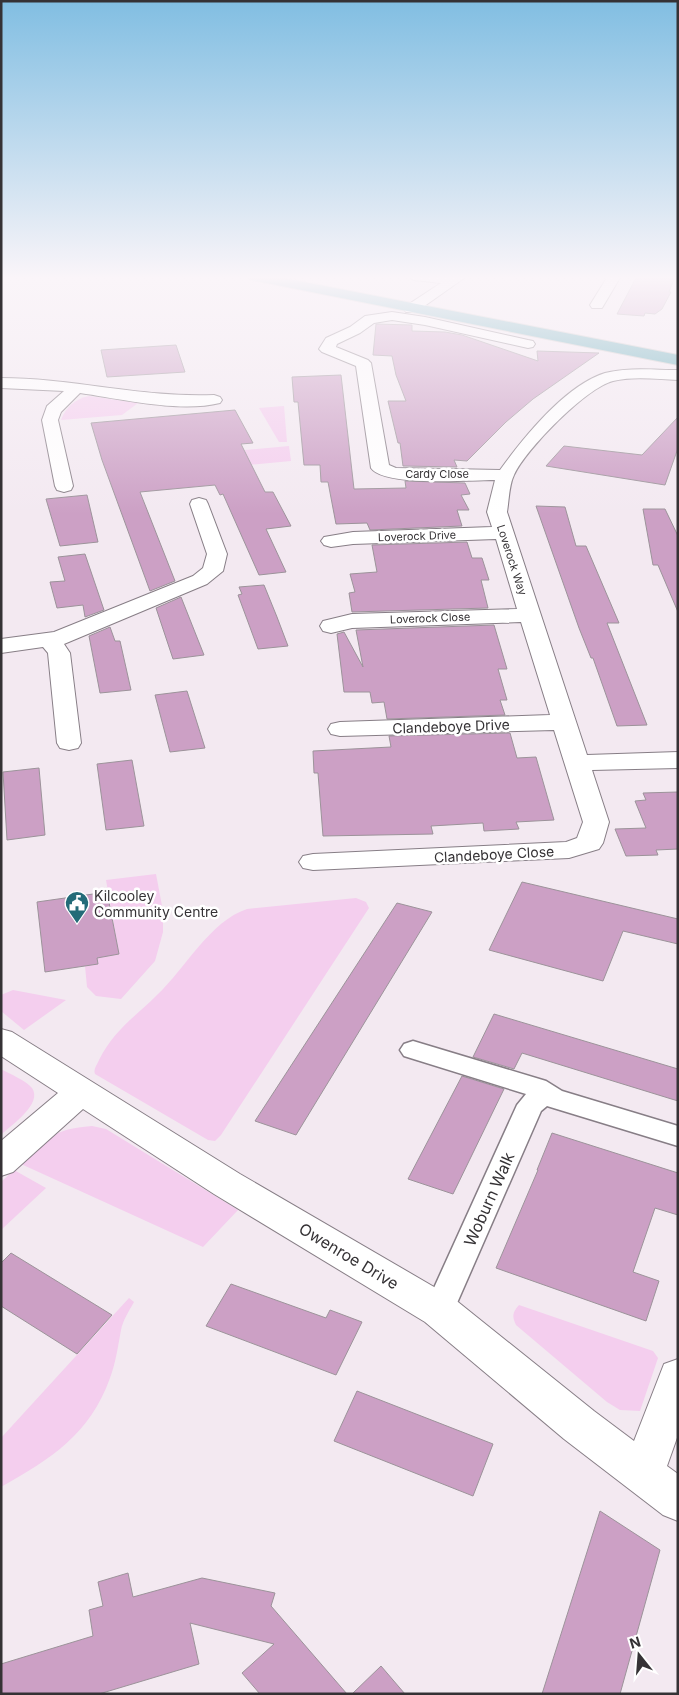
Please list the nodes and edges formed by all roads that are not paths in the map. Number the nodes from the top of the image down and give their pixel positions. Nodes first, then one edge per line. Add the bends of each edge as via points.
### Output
1 (342, 355) edge
2 (655, 355) edge
3 (678, 360) edge
4 (678, 375) edge
5 (1, 383) edge
6 (77, 387) junction
7 (214, 400) dead end
8 (505, 475) junction
9 (64, 486) dead end
10 (199, 504) dead end
11 (502, 533) junction
12 (331, 541) dead end
13 (529, 615) junction
14 (331, 626) dead end
15 (50, 640) junction
16 (1, 646) edge
17 (563, 722) junction
18 (340, 729) dead end
19 (69, 742) dead end
20 (678, 760) edge
21 (577, 763) junction
22 (313, 862) dead end
23 (1, 1040) edge
24 (413, 1050) dead end
25 (82, 1091) junction
26 (545, 1092) junction
27 (678, 1136) edge
28 (1, 1162) edge
29 (439, 1310) junction
30 (678, 1377) edge
31 (642, 1473) junction
32 (678, 1500) edge

1 - 8 street, Cardy Close via 363,363 380,468 407,474
2 - 3 highway
4 - 8 street, Loverock Way via 609,377 588,386 549,421
5 - 6 street
6 - 7 street via 166,402
6 - 9 street via 52,410 50,420
8 - 11 street, Loverock Way via 497,512
10 - 15 street via 217,554 213,571 200,580
11 - 12 street, Loverock Drive
11 - 13 street, Loverock Way
13 - 14 street, Loverock Close via 352,621
13 - 17 street, Loverock Way
15 - 16 street
15 - 19 street via 59,653
17 - 18 street, Clandeboye Drive
17 - 21 street, Loverock Way
20 - 21 street
21 - 22 street, Clandeboye Close via 596,822 589,843 569,850
23 - 25 street, Owenroe Drive
24 - 26 street
25 - 28 street
25 - 29 street, Owenroe Drive via 227,1184
26 - 27 street via 553,1098
26 - 29 street, Woburn Walk via 530,1104
29 - 31 street, Owenroe Drive
30 - 31 street
31 - 32 street, Owenroe Drive

